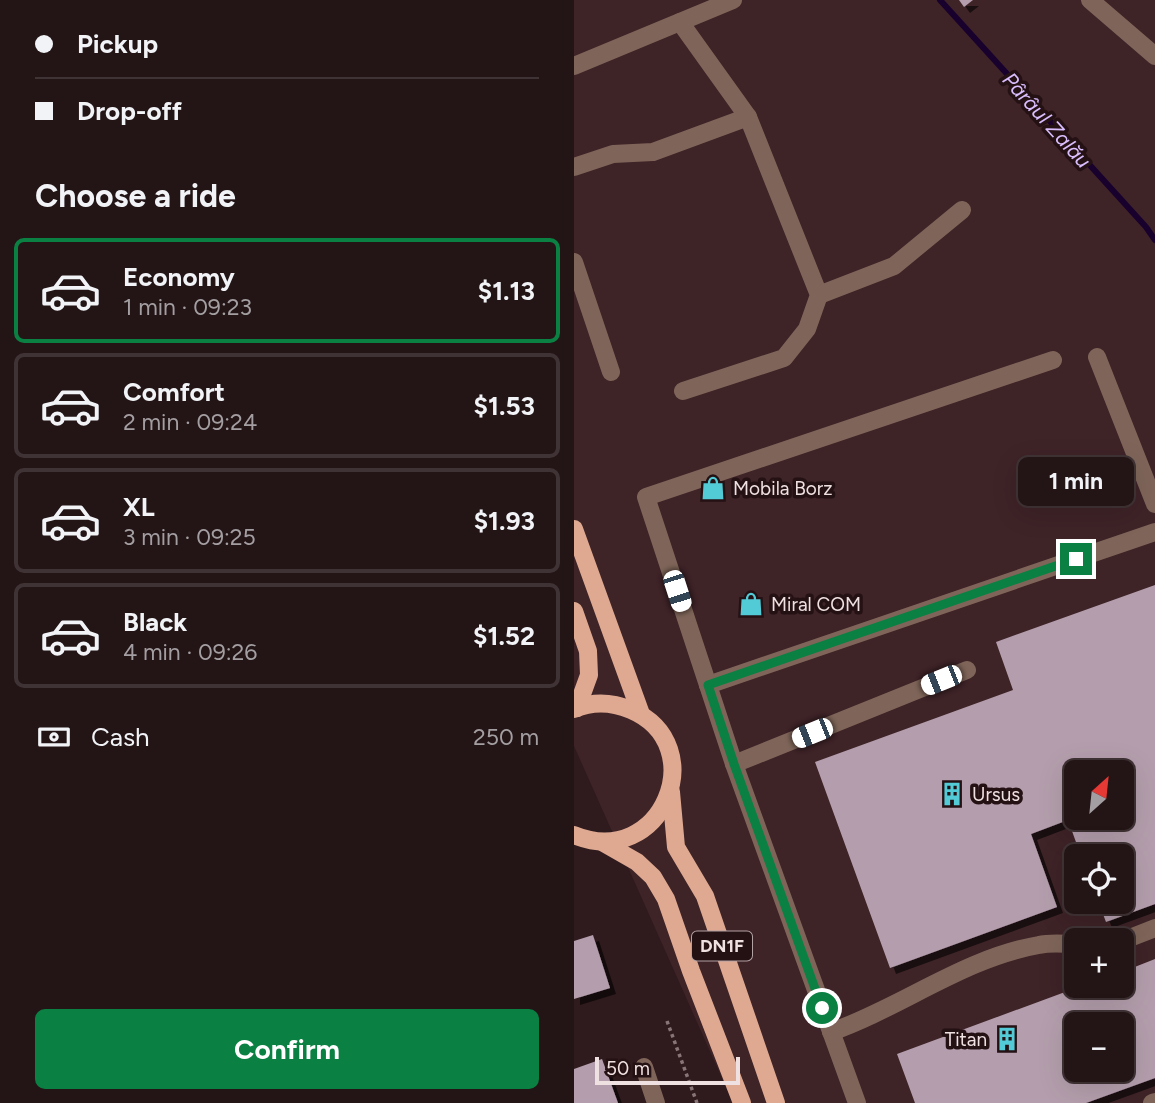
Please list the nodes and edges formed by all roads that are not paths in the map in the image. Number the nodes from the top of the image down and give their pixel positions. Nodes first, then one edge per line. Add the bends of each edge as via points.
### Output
1 (733, 0) edge
2 (1090, 0) edge
3 (680, 22) junction
4 (1155, 56) edge
5 (574, 66) edge
6 (748, 117) junction
7 (574, 167) edge
8 (962, 210) dead end
9 (574, 262) edge
10 (819, 295) junction
11 (1097, 357) dead end
12 (1053, 359) dead end
13 (611, 372) dead end
14 (683, 391) dead end
15 (1155, 504) edge
16 (574, 529) edge
17 (1155, 532) edge
18 (574, 611) edge
19 (967, 670) dead end
20 (708, 685) junction
21 (575, 709) edge
22 (641, 714) junction
23 (734, 764) junction
24 (670, 792) junction
25 (574, 835) edge
26 (602, 842) junction
27 (1155, 928) edge
28 (1134, 936) edge
29 (1064, 944) edge
30 (831, 1032) junction
31 (644, 1067) dead end
32 (656, 1103) edge
33 (742, 1103) edge
34 (776, 1103) edge
35 (857, 1103) edge

1 - 3 street
2 - 4 street
3 - 5 street
3 - 6 street
6 - 7 street via 653,152 613,154
6 - 10 street
8 - 10 street via 894,266
9 - 13 street
10 - 14 street via 807,328 784,358
11 - 15 street
12 - 20 street via 646,497
16 - 22 main road, DN1F
17 - 20 street
18 - 21 main road, DN1F via 588,651 589,675
19 - 23 street
20 - 23 street
21 - 22 main road, DN1F via 594,703 618,704
22 - 24 main road, DN1F via 667,744 673,768
23 - 30 street
24 - 26 main road, DN1F via 659,815 646,828 630,838
24 - 34 main road, DN1F via 676,847 705,896
25 - 26 main road, DN1F
26 - 33 main road, DN1F via 637,862 666,899
27 - 28 street
29 - 30 street via 1003,953
30 - 35 street
31 - 32 street

